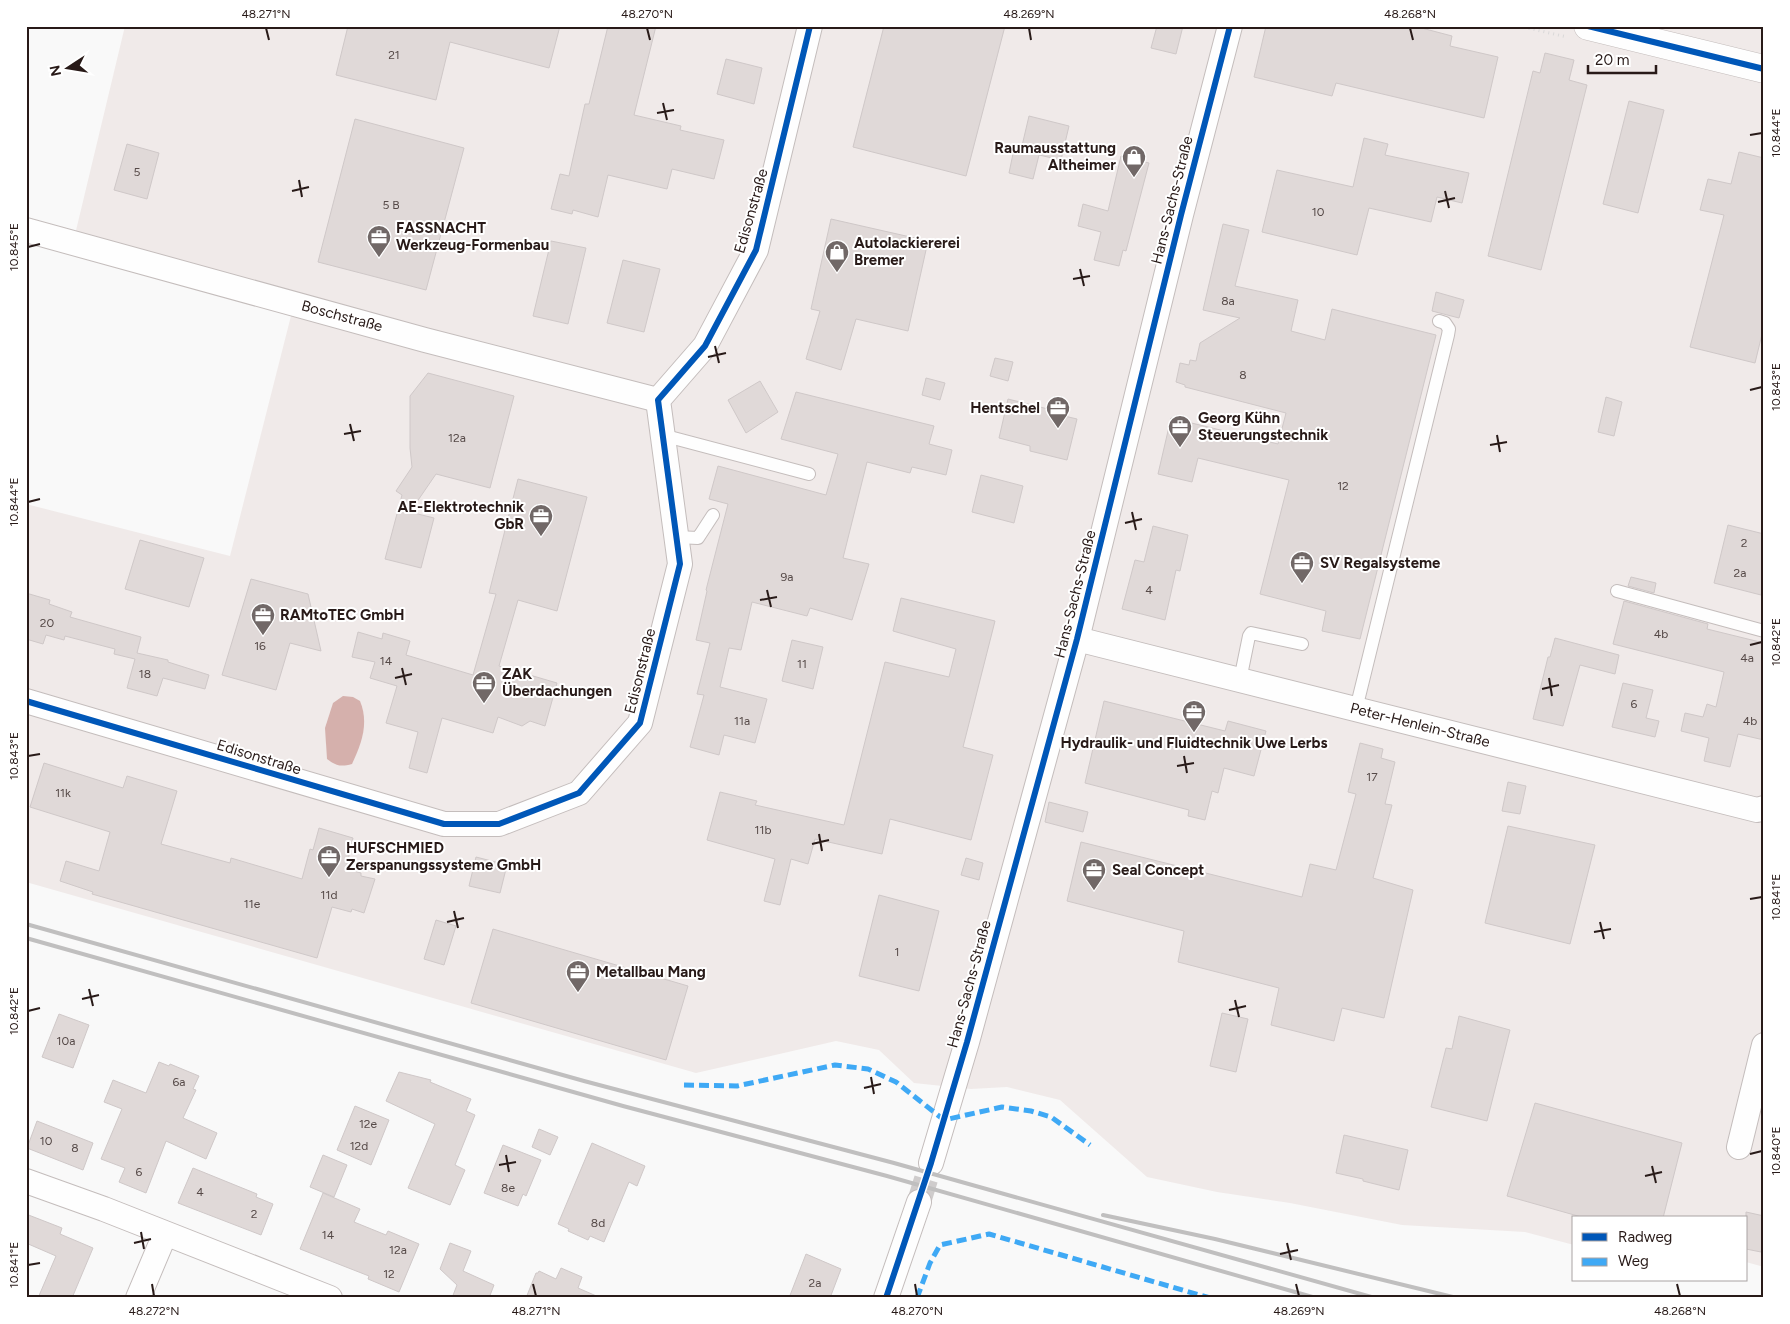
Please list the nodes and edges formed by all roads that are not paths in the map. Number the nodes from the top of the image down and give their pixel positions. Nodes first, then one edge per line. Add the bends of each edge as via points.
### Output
1 (810, 26) edge
2 (1230, 26) edge
3 (1588, 26) edge
4 (1643, 33) edge
5 (1762, 64) edge
6 (26, 230) edge
7 (1439, 321) dead end
8 (658, 400) junction
9 (662, 435) junction
10 (809, 474) dead end
11 (712, 515) dead end
12 (676, 537) junction
13 (1617, 591) dead end
14 (1764, 631) edge
15 (1077, 639) junction
16 (1302, 644) dead end
17 (1240, 680) junction
18 (26, 701) edge
19 (1356, 709) junction
20 (1764, 808) edge
21 (1764, 1045) edge
22 (1739, 1147) dead end
23 (931, 1163) tunnel mouth
24 (26, 1181) edge
25 (918, 1202) tunnel mouth
26 (165, 1234) junction
27 (138, 1298) edge
28 (330, 1298) edge
29 (886, 1298) edge

1 - 8 street, Edisonstraße via 756,250 705,346
2 - 15 street, Hans-Sachs-Straße
3 - 4 street
4 - 5 street
6 - 8 street, Boschstraße via 425,340
7 - 19 lane via 1449,329 1448,335
8 - 9 street, Edisonstraße
9 - 10 lane
9 - 12 street, Edisonstraße
11 - 12 lane via 698,538
12 - 18 street, Edisonstraße via 680,564 640,723 579,793 499,824 444,824
13 - 14 lane
15 - 17 street, Peter-Henlein-Straße
15 - 23 street, Hans-Sachs-Straße
16 - 17 lane via 1251,633
17 - 19 street, Peter-Henlein-Straße
19 - 20 street, Peter-Henlein-Straße via 1757,810
21 - 22 street
24 - 26 street
25 - 29 street
26 - 27 street
26 - 28 street

